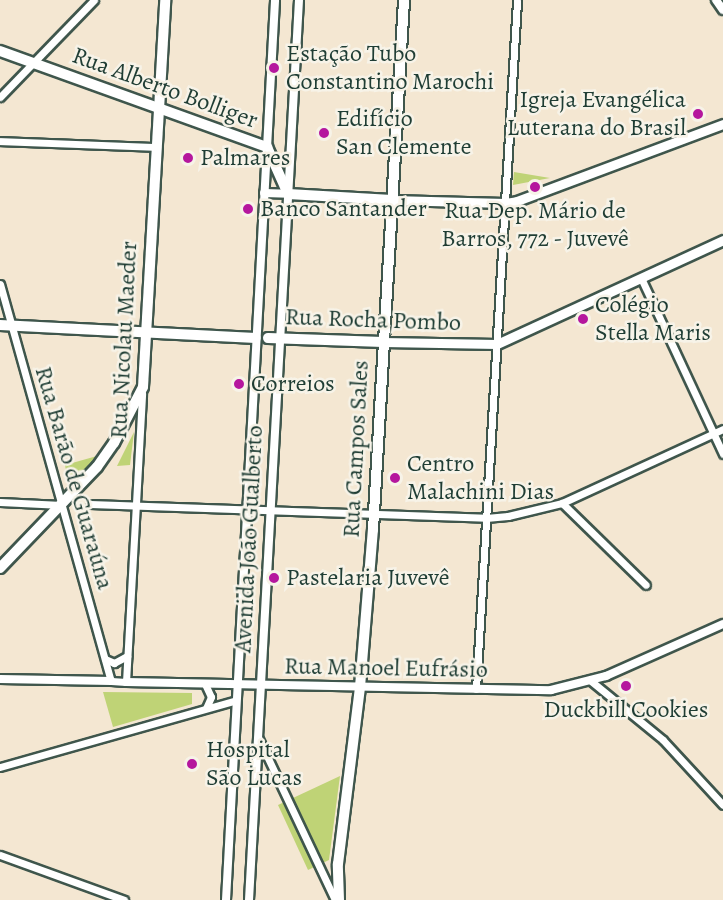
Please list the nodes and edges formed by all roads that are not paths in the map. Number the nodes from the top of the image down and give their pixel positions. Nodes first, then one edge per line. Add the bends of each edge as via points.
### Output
1 (94, 0) edge
2 (165, 0) edge
3 (275, 0) edge
4 (299, 0) edge
5 (404, 0) edge
6 (517, 0) edge
7 (716, 0) edge
8 (723, 9) edge
9 (0, 51) edge
10 (33, 63) junction
11 (0, 97) edge
12 (158, 108) junction
13 (723, 124) edge
14 (0, 141) edge
15 (156, 147) junction
16 (267, 147) junction
17 (264, 193) junction
18 (288, 194) junction
19 (393, 200) junction
20 (505, 203) junction
21 (723, 240) edge
22 (641, 278) junction
23 (0, 284) edge
24 (6, 325) edge
25 (146, 333) junction
26 (256, 338) junction
27 (268, 338) joint
28 (279, 338) junction
29 (383, 342) junction
30 (497, 344) junction
31 (143, 387) junction
32 (723, 429) edge
33 (713, 433) junction
34 (723, 454) edge
35 (0, 502) edge
36 (562, 503) junction
37 (90, 504) dead end
38 (62, 505) junction
39 (136, 506) junction
40 (246, 510) junction
41 (270, 510) junction
42 (374, 514) junction
43 (486, 518) junction
44 (0, 568) edge
45 (646, 585) dead end
46 (723, 624) edge
47 (128, 656) junction
48 (105, 659) junction
49 (0, 679) edge
50 (111, 681) junction
51 (591, 681) junction
52 (126, 682) junction
53 (205, 684) junction
54 (237, 684) junction
55 (261, 685) junction
56 (360, 687) junction
57 (476, 690) junction
58 (236, 700) junction
59 (206, 708) junction
60 (258, 736) junction
61 (0, 767) edge
62 (723, 805) edge
63 (0, 855) edge
64 (124, 900) edge
65 (226, 900) edge
66 (249, 900) edge
67 (337, 900) edge

1 - 10 street
2 - 12 main road, Rua Nicolau Maeder
3 - 16 street, Avenida João Gualberto
4 - 18 street, Avenida João Gualberto
5 - 19 main road, Rua Campos Sales
6 - 20 street
7 - 8 street
9 - 10 main road, Rua Alberto Bolliger
10 - 11 street
10 - 12 main road, Rua Alberto Bolliger
12 - 15 main road, Rua Nicolau Maeder
12 - 16 main road, Rua Alberto Bolliger
13 - 20 main road
14 - 15 street
15 - 25 main road, Rua Nicolau Maeder
16 - 17 street, Avenida João Gualberto
16 - 18 main road, Rua Alberto Bolliger
17 - 18 street
17 - 26 street, Avenida João Gualberto
18 - 19 main road
18 - 28 street, Avenida João Gualberto
19 - 20 main road
19 - 29 main road, Rua Campos Sales
20 - 30 street
21 - 22 main road, Rua Rocha Pombo
22 - 30 main road, Rua Rocha Pombo
22 - 33 street
23 - 24 street, Rua Barão de Guaraúna
24 - 25 main road, Rua Rocha Pombo
24 - 38 street, Rua Barão de Guaraúna
25 - 26 main road, Rua Rocha Pombo
25 - 31 main road, Rua Nicolau Maeder
26 - 27 main road, Rua Rocha Pombo
26 - 40 street, Avenida João Gualberto
27 - 28 main road, Rua Rocha Pombo
28 - 29 main road, Rua Rocha Pombo
28 - 41 street, Avenida João Gualberto
29 - 30 main road, Rua Rocha Pombo
29 - 42 main road, Rua Campos Sales
30 - 43 street
31 - 38 main road via 114,443
31 - 39 street, Rua Nicolau Maeder
32 - 33 street
33 - 34 street
33 - 36 street
35 - 38 street
36 - 43 street
36 - 45 street
37 - 39 street
38 - 44 main road
38 - 48 street, Rua Barão de Guaraúna
39 - 40 street
39 - 47 street, Rua Nicolau Maeder
40 - 41 street
40 - 54 street, Avenida João Gualberto
41 - 42 street
41 - 55 street, Avenida João Gualberto
42 - 43 street
42 - 56 main road, Rua Campos Sales
43 - 57 street
46 - 51 street, Rua Manoel Eufrásio
47 - 48 street via 114,663
47 - 52 street, Rua Nicolau Maeder
48 - 50 street, Rua Barão de Guaraúna
49 - 50 street, Rua Manoel Eufrásio
50 - 52 street, Rua Manoel Eufrásio
51 - 57 street, Rua Manoel Eufrásio via 534,691
51 - 62 street via 663,740
52 - 53 street, Rua Manoel Eufrásio
53 - 54 street, Rua Manoel Eufrásio
53 - 59 street via 211,697
54 - 55 street, Rua Manoel Eufrásio
54 - 58 street, Avenida João Gualberto
55 - 56 street, Rua Manoel Eufrásio
55 - 60 street, Avenida João Gualberto
56 - 57 street, Rua Manoel Eufrásio
56 - 67 main road, Rua Campos Sales
58 - 59 street
58 - 65 street, Avenida João Gualberto
59 - 61 street
60 - 66 street, Avenida João Gualberto
60 - 67 street
63 - 64 street

